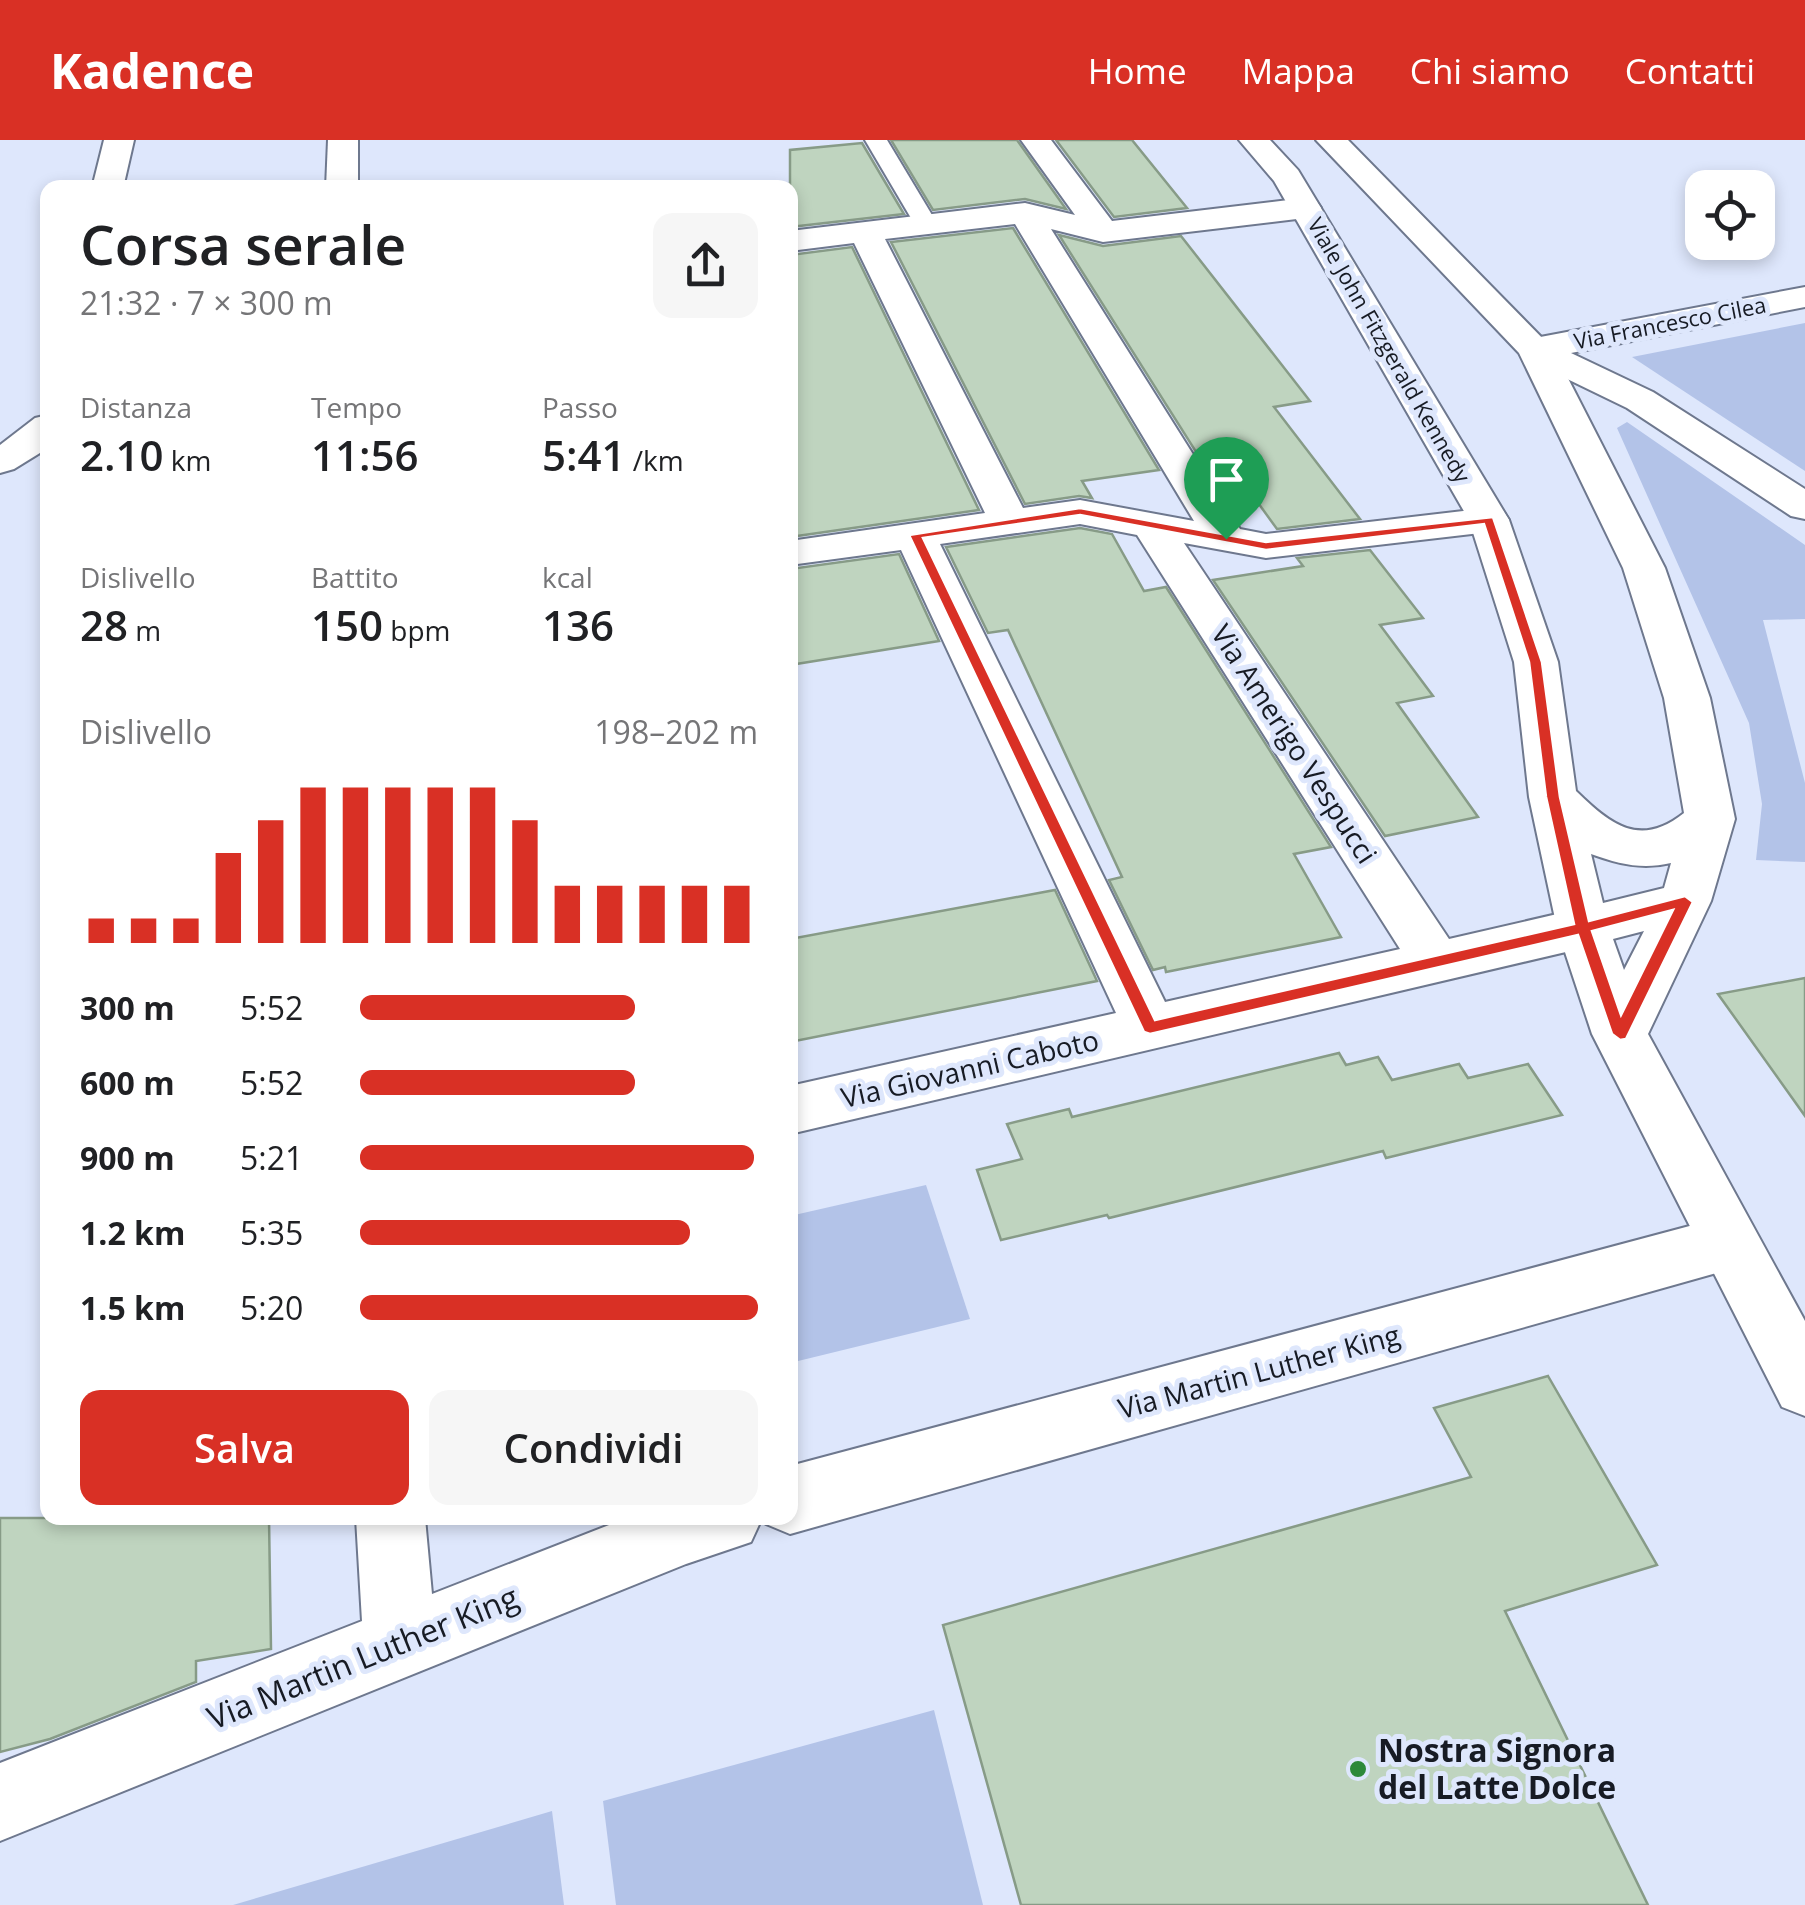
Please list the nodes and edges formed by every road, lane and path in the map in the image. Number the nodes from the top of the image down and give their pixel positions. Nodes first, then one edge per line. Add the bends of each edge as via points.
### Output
1 (119, 140) edge
2 (343, 140) edge
3 (876, 140) edge
4 (1036, 140) edge
5 (1254, 140) edge
6 (1330, 140) edge
7 (108, 180) edge
8 (342, 180) edge
9 (1306, 208) junction
10 (1025, 213) junction
11 (926, 225) junction
12 (865, 232) junction
13 (1103, 232) junction
14 (798, 239) edge
15 (1805, 297) edge
16 (1535, 349) junction
17 (40, 434) edge
18 (0, 461) edge
19 (1805, 507) edge
20 (1488, 520) junction
21 (1010, 522) junction
22 (1152, 526) junction
23 (915, 535) junction
24 (1226, 539) junction
25 (798, 552) edge
26 (1553, 797) junction
27 (1710, 819) junction
28 (1685, 902) junction
29 (1583, 928) junction
30 (1436, 962) junction
31 (1150, 1028) junction
32 (1620, 1034) junction
33 (798, 1108) edge
34 (1727, 1243) junction
35 (1805, 1386) edge
36 (798, 1498) edge
37 (392, 1525) edge
38 (701, 1525) edge
39 (400, 1644) junction
40 (0, 1802) edge

1 - 7 street
2 - 8 street
3 - 11 lane
4 - 13 street
5 - 9 street, Viale John Fitzgerald Kennedy
6 - 16 street
9 - 13 street
9 - 20 street, Viale John Fitzgerald Kennedy
10 - 11 street
10 - 13 street
10 - 24 street
11 - 12 street
12 - 14 street
12 - 21 street
15 - 16 street, Via Francesco Cilea
16 - 19 street via 1640,400
16 - 27 street via 1644,568 1687,698
17 - 18 street
20 - 24 street via 1266,546
20 - 26 street, Viale John Fitzgerald Kennedy via 1536,662
21 - 22 street via 1080,512
21 - 23 street
22 - 24 street
22 - 30 street, Via Amerigo Vespucci
23 - 25 street
23 - 31 street
26 - 27 street via 1580,827 1610,844 1641,849 1671,846
26 - 29 street, Viale John Fitzgerald Kennedy
27 - 28 street
28 - 29 street, Via Giovanni Caboto
28 - 32 street
29 - 30 street, Via Giovanni Caboto
29 - 32 street, Viale John Fitzgerald Kennedy
30 - 31 street, Via Giovanni Caboto
31 - 33 street, Via Giovanni Caboto
32 - 34 street, Viale John Fitzgerald Kennedy
34 - 35 street, Viale John Fitzgerald Kennedy
34 - 36 street, Via Martin Luther King
37 - 39 street
38 - 39 street, Via Martin Luther King
39 - 40 street, Via Martin Luther King

